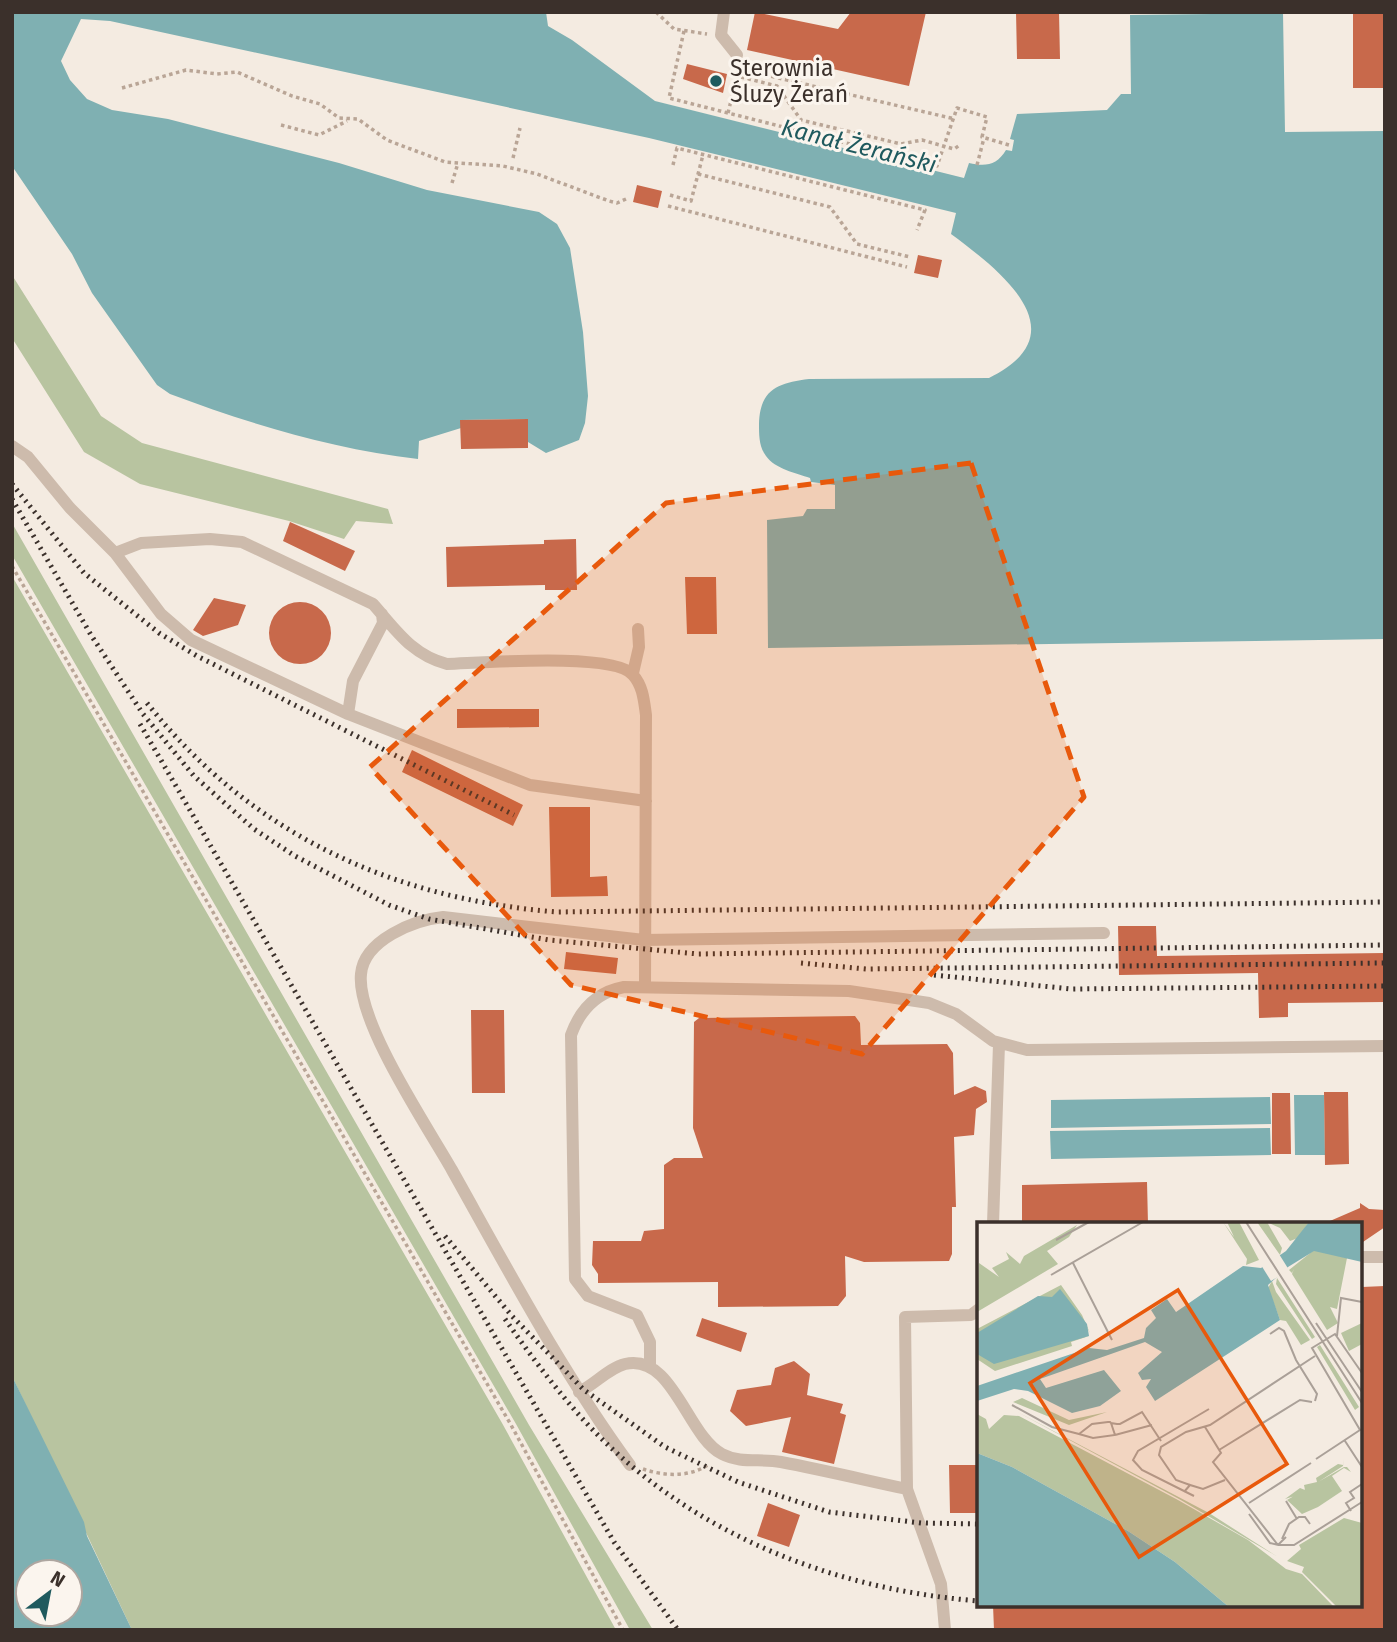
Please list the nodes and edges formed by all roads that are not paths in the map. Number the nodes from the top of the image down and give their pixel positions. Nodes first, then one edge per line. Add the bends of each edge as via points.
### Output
1 (724, 12) edge
2 (737, 62) road end
3 (12, 446) edge
4 (115, 553) junction
5 (382, 614) junction
6 (638, 629) dead end
7 (633, 673) junction
8 (348, 715) junction
9 (646, 801) junction
10 (1104, 933) dead end
11 (644, 940) junction
12 (645, 987) junction
13 (999, 1044) junction
14 (1385, 1046) edge
15 (993, 1222) edge
16 (1362, 1257) edge
17 (1385, 1257) edge
18 (977, 1310) edge
19 (650, 1367) junction
20 (579, 1392) junction
21 (630, 1465) road end
22 (907, 1489) junction
23 (945, 1630) edge

1 - 2 lane via 721,35
3 - 4 lane via 28,457
4 - 5 lane via 141,543 242,542 358,594
4 - 8 lane via 161,614 191,640
5 - 7 lane via 410,647 447,664 593,661
5 - 8 lane via 383,624 353,681
6 - 7 lane
7 - 9 lane via 642,690 646,715
8 - 9 lane via 530,785
9 - 11 lane
10 - 11 lane
11 - 12 lane
11 - 20 lane via 459,917 429,919 379,944 361,971 360,990 392,1064
12 - 13 lane via 849,991 929,1003 956,1014
12 - 19 lane via 611,989 583,1010 572,1035 571,1069 575,1279 588,1296 637,1315 650,1342
13 - 14 lane via 1065,1051
13 - 15 lane
16 - 17 lane
18 - 22 lane via 971,1315 905,1317
19 - 20 lane via 624,1364
19 - 22 lane via 663,1376 698,1430 722,1454
20 - 21 lane
22 - 23 lane via 941,1584

